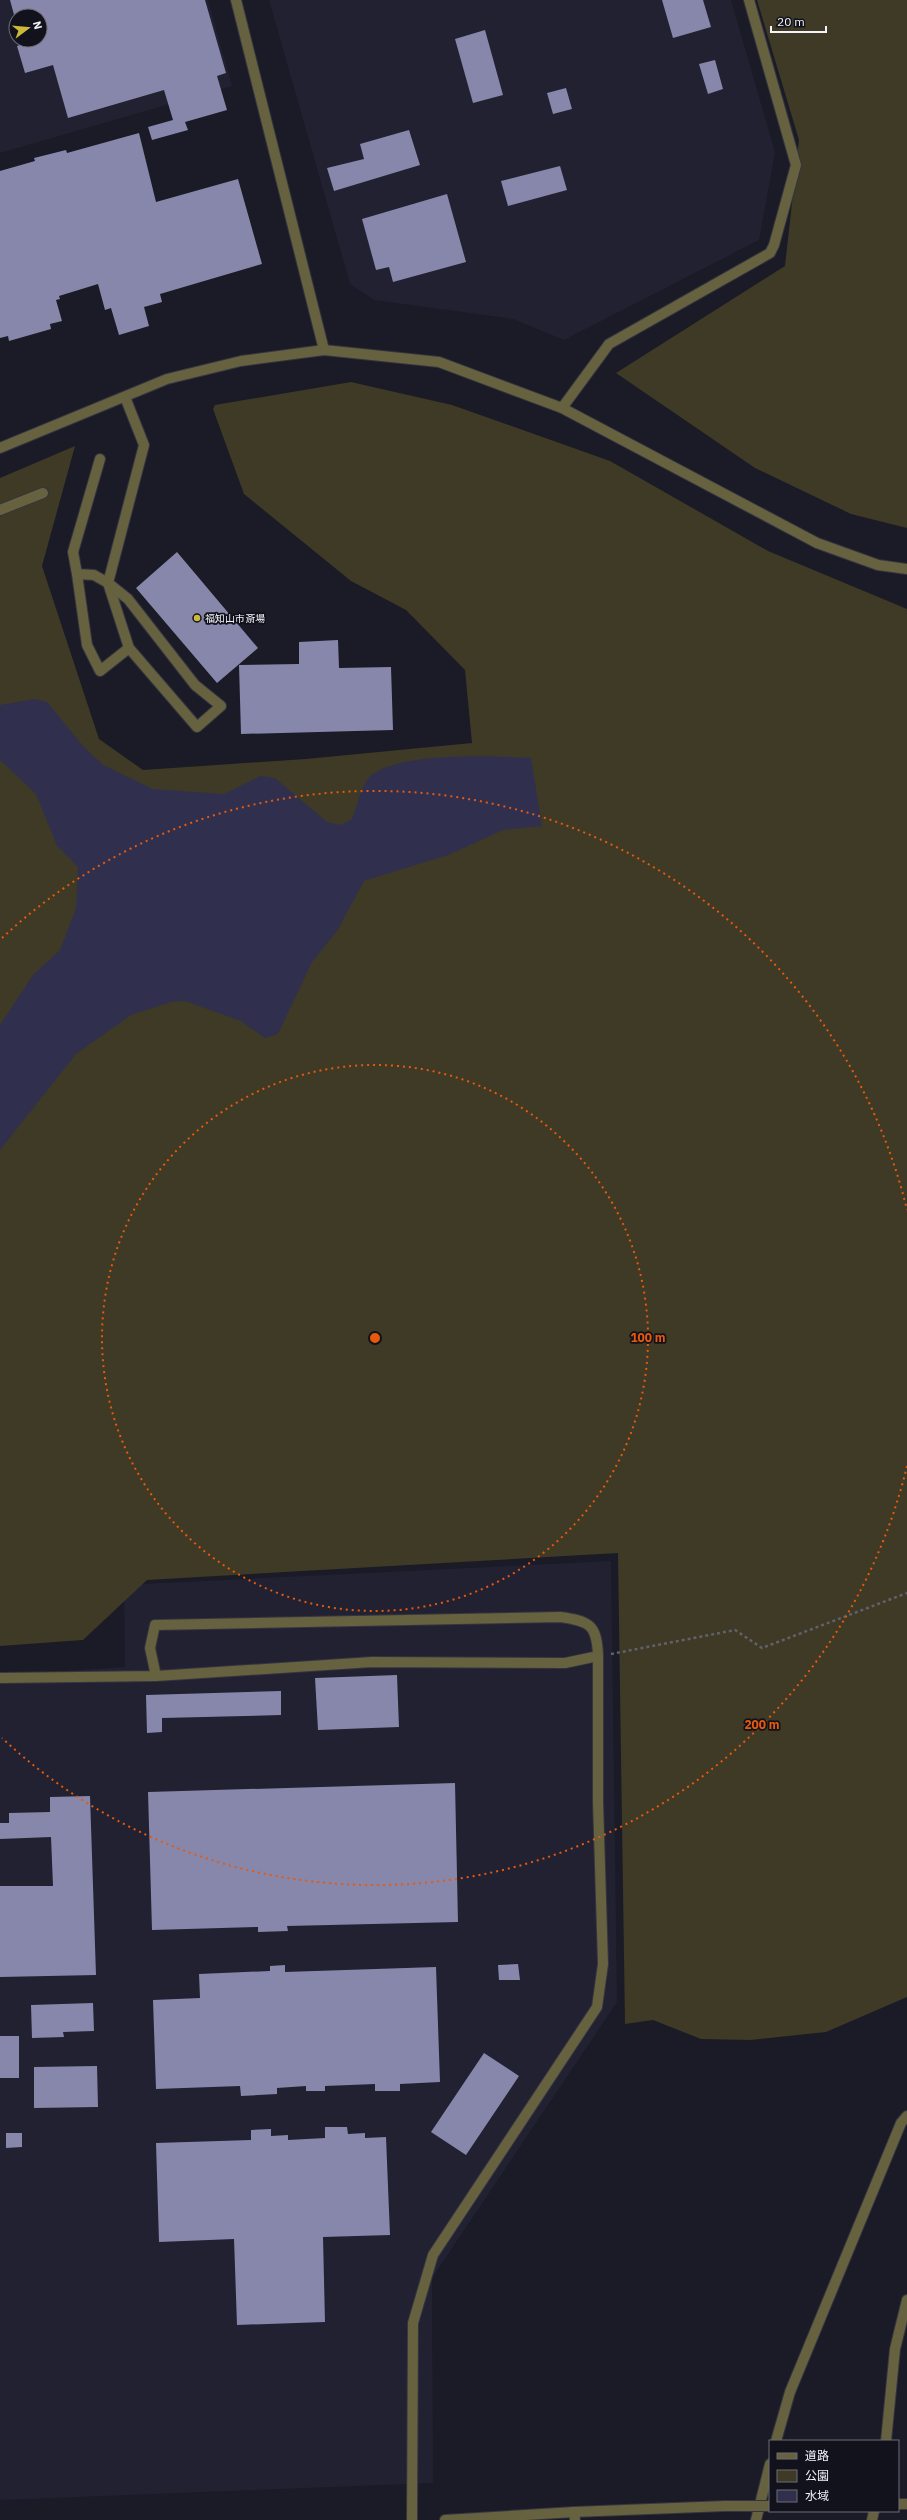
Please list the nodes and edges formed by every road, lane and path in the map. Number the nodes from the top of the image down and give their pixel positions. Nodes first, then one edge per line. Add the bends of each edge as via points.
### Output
1 (236, 0) edge
2 (749, 0) edge
3 (324, 350) junction
4 (125, 396) junction
5 (562, 408) junction
6 (0, 448) edge
7 (100, 459) dead end
8 (43, 493) dead end
9 (0, 510) edge
10 (907, 569) edge
11 (77, 574) junction
12 (108, 583) junction
13 (129, 648) junction
14 (907, 1593) edge
15 (598, 1656) junction
16 (156, 1676) junction
17 (0, 1678) edge
18 (907, 2116) edge
19 (907, 2300) edge
20 (776, 2440) edge
21 (886, 2440) edge
22 (769, 2468) edge
23 (769, 2506) edge
24 (574, 2516) edge
25 (412, 2520) edge
26 (445, 2520) edge
27 (756, 2520) edge

1 - 3 street
2 - 5 street via 796,165 774,245 770,253 609,344
3 - 4 street via 241,361 167,379
3 - 5 street via 439,362
4 - 6 street
4 - 12 street via 144,445
5 - 10 street via 817,542 878,565
7 - 11 street via 73,552
8 - 9 street
11 - 12 street via 94,575
11 - 13 street via 86,645 100,671
12 - 13 street
12 - 13 street via 128,599 195,685 221,706 197,727
14 - 15 path via 762,1648 735,1630
15 - 16 street via 565,1662 372,1662
15 - 16 street via 598,1636 583,1620 560,1617 155,1626 150,1648
15 - 25 street via 598,1802 603,1964 597,2007 433,2255 413,2323
16 - 17 street
18 - 20 street via 901,2123 790,2392
19 - 21 street via 896,2349
22 - 27 street
23 - 24 street, bridge via 725,2506
24 - 26 street

